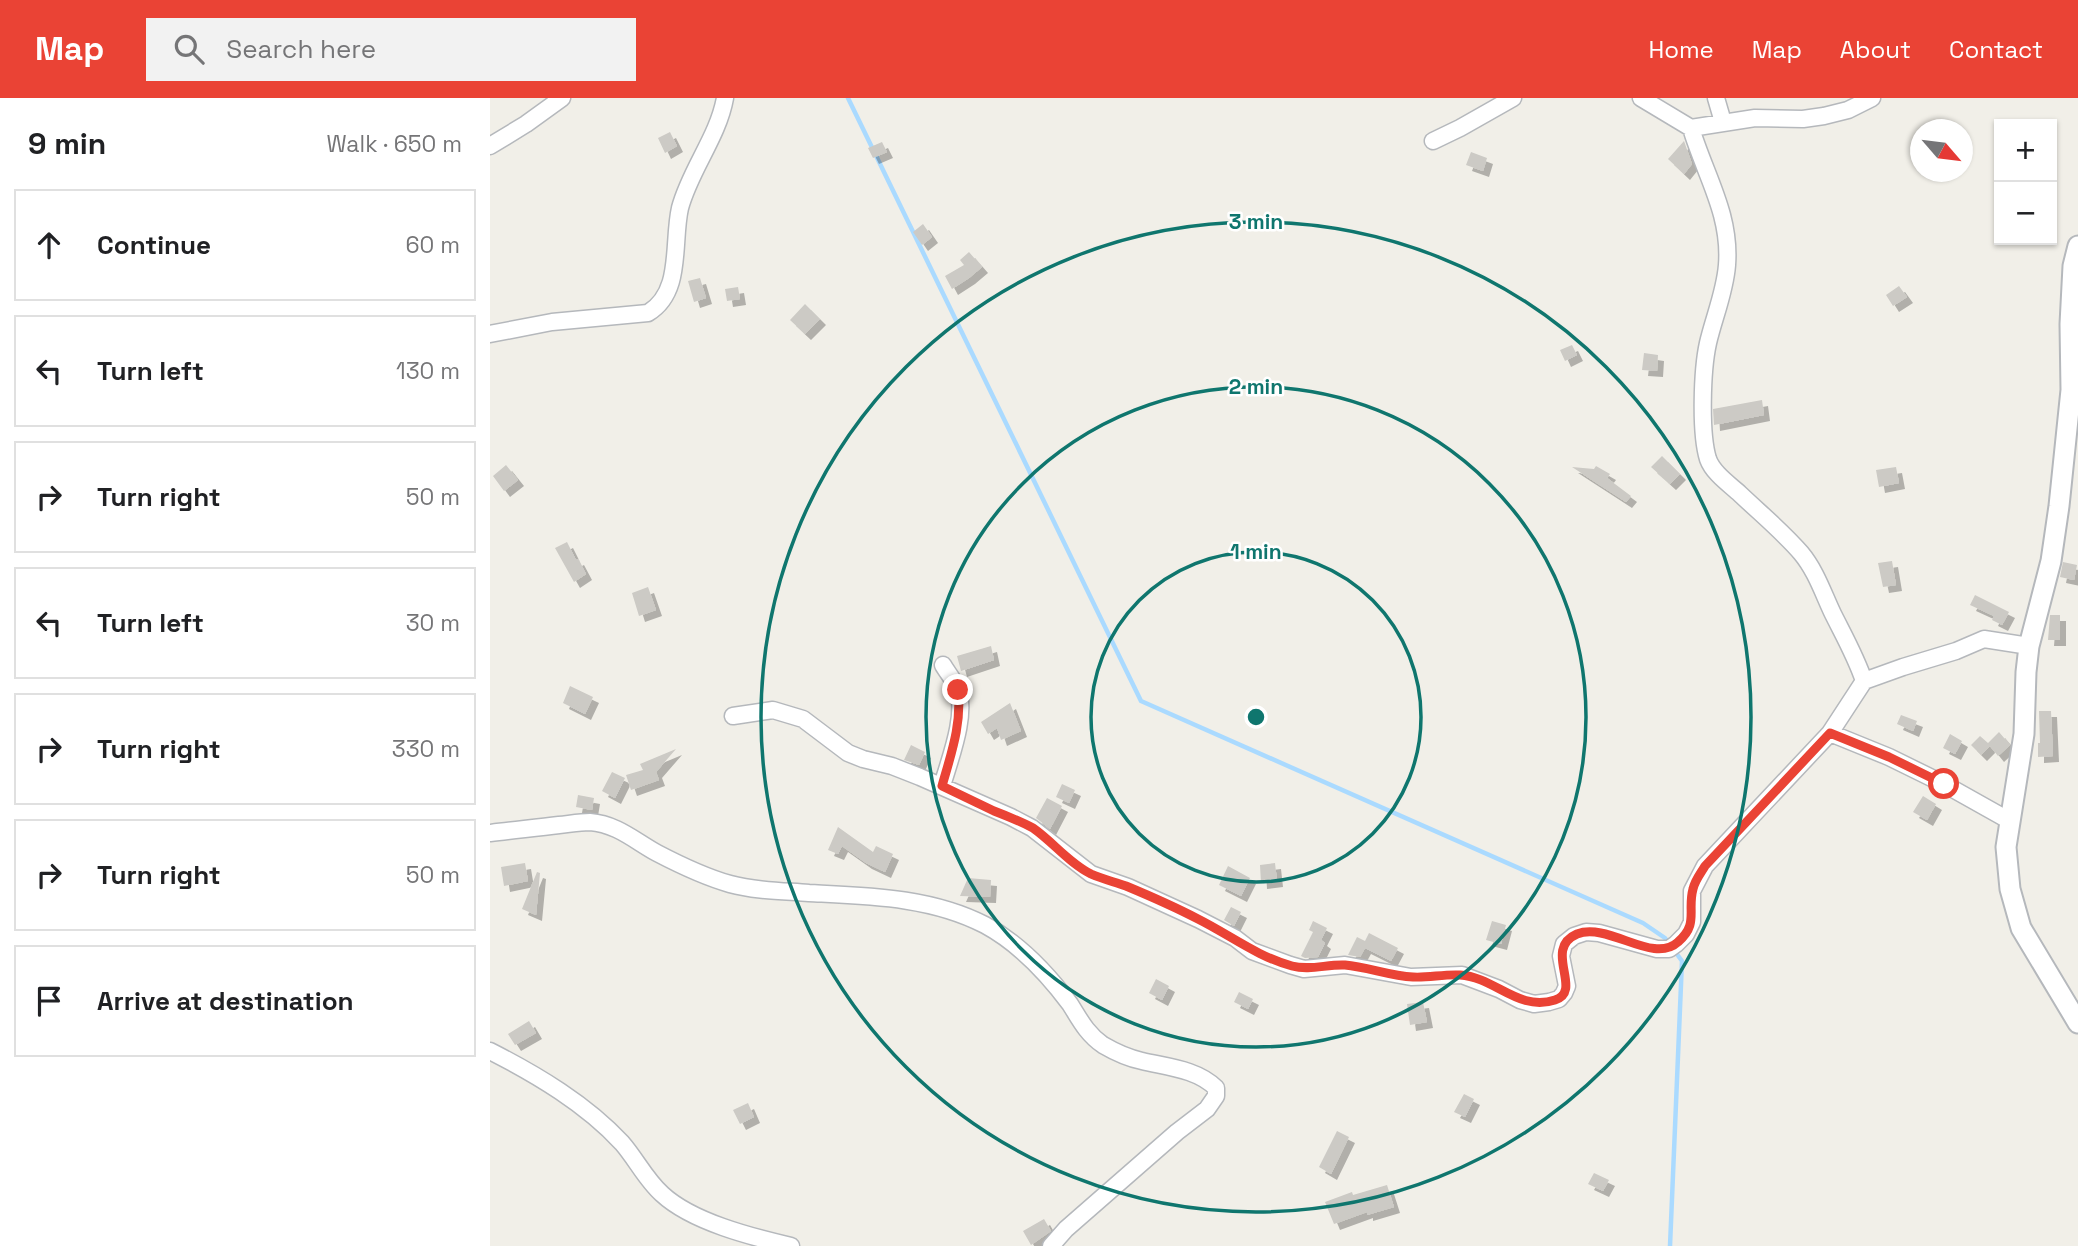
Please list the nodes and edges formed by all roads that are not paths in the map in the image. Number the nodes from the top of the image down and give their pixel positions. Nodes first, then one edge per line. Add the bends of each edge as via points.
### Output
1 (562, 98) edge
2 (725, 98) edge
3 (1513, 98) edge
4 (1641, 98) edge
5 (1716, 98) edge
6 (1872, 98) edge
7 (1723, 122) junction
8 (1691, 128) junction
9 (1433, 141) dead end
10 (490, 146) edge
11 (2078, 246) edge
12 (490, 334) edge
13 (2029, 646) junction
14 (943, 665) dead end
15 (1864, 681) junction
16 (733, 716) dead end
17 (1830, 733) junction
18 (942, 786) junction
19 (2010, 821) junction
20 (490, 833) edge
21 (2078, 1023) edge
22 (490, 1051) edge
23 (791, 1246) edge
24 (1051, 1246) edge

1 - 10 street
2 - 12 street via 681,206 670,284 658,307 648,313 552,322
3 - 9 street
4 - 8 street
5 - 7 street
6 - 7 street via 1824,116
7 - 8 street
8 - 15 street via 1723,216 1727,255 1704,366 1707,457 1717,473 1808,563
11 - 13 street via 2073,266 2071,390 2059,506 2051,561
13 - 15 street via 1978,640
13 - 19 street via 2024,734
14 - 18 street via 960,702 955,743
15 - 17 street
16 - 18 street via 786,712 848,752
17 - 18 street via 1705,866 1692,891 1692,922 1673,946 1657,949 1599,933 1574,936 1564,944 1561,956 1567,986 1564,993 1559,999 1534,1004 1462,975 1411,977 1345,965 1304,969 1290,965 1252,951 1198,919 1091,874 1032,828
17 - 19 street via 1889,757
19 - 21 street via 2006,847 2010,888 2021,928
20 - 24 street via 589,822 622,831 694,871 732,884 779,892 892,899 954,911 1014,943 1048,976 1084,1029 1101,1043 1139,1060 1191,1073 1216,1088 1207,1109
22 - 23 street via 563,1093 602,1123 662,1194 680,1206 724,1227

